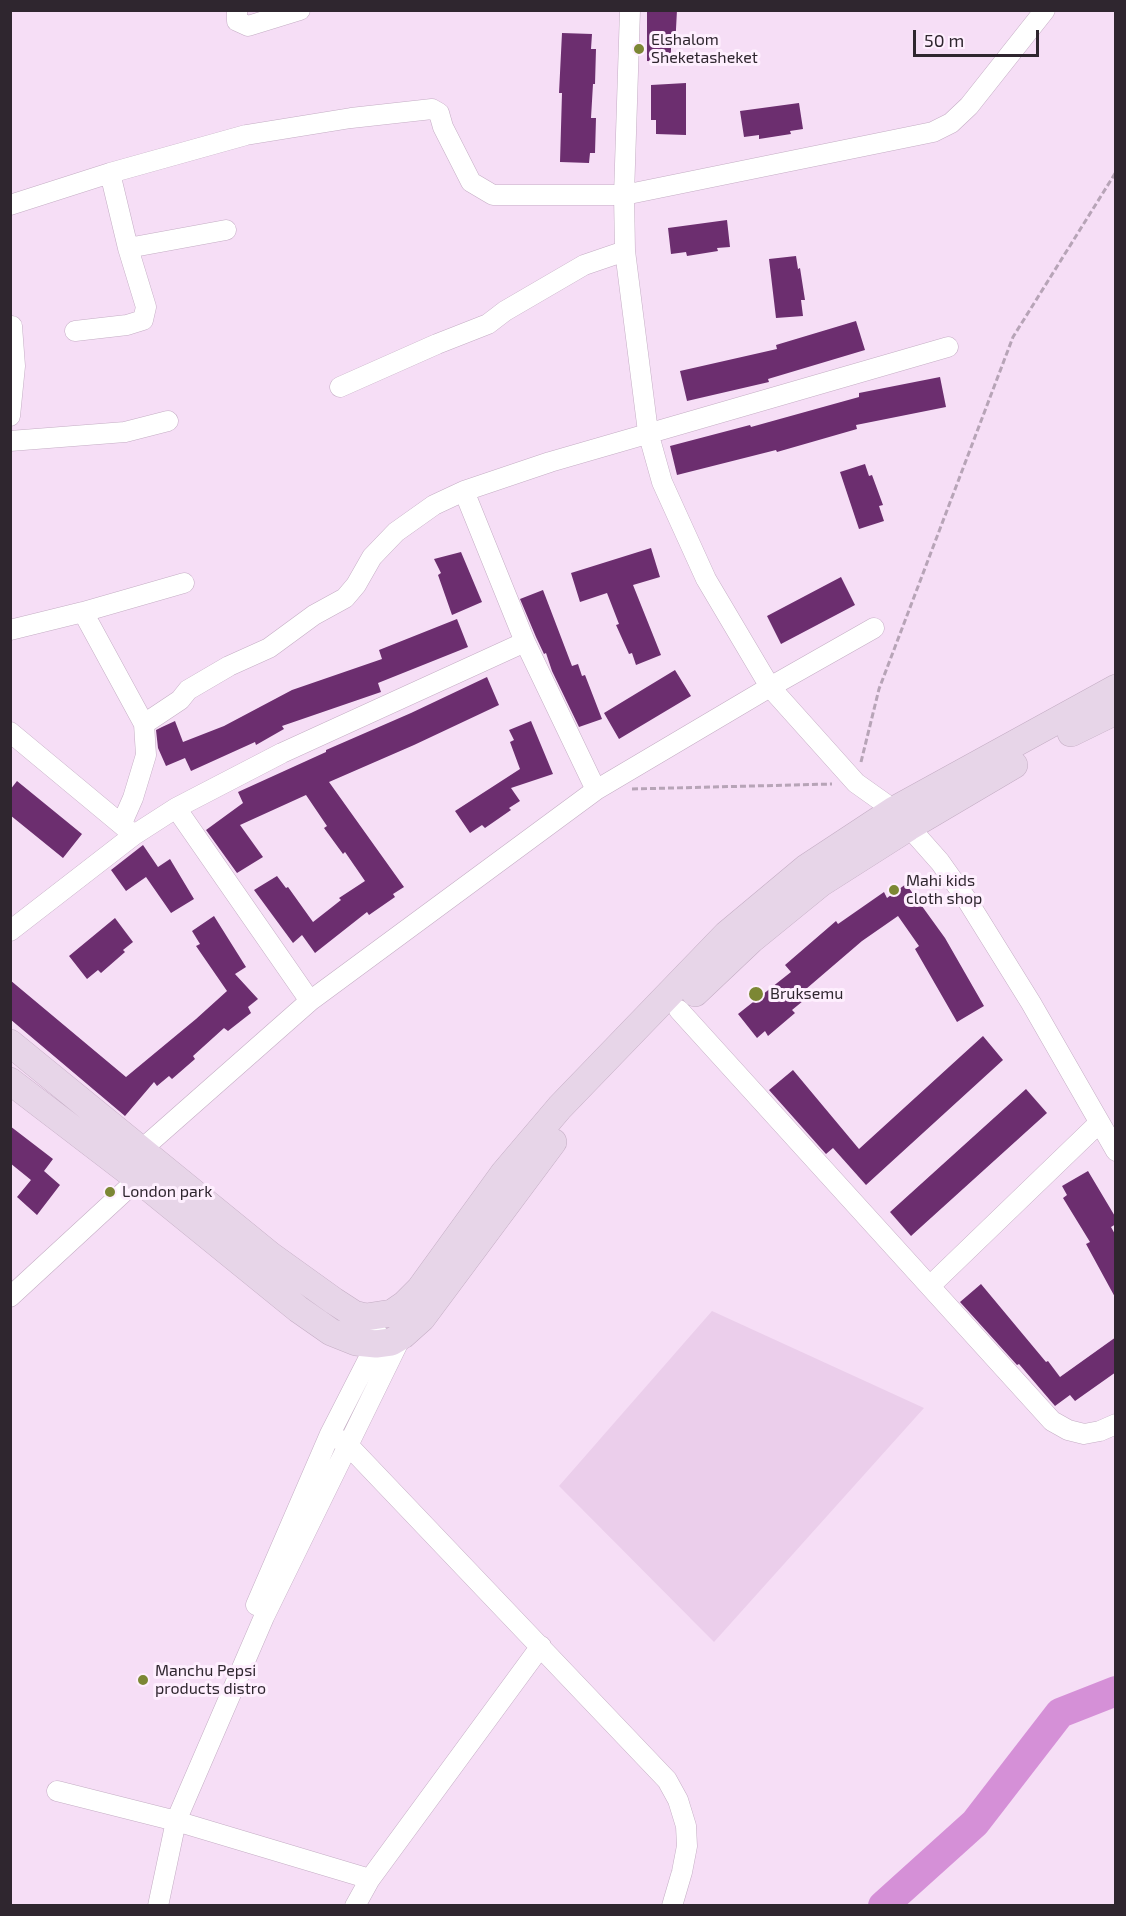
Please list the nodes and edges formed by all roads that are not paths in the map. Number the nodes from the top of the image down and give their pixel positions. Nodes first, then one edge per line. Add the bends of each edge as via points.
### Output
1 (237, 10) edge
2 (300, 10) edge
3 (630, 10) edge
4 (1045, 10) edge
5 (110, 173) junction
6 (624, 195) junction
7 (10, 205) edge
8 (226, 230) dead end
9 (128, 248) junction
10 (625, 251) junction
11 (12, 326) edge
12 (75, 331) dead end
13 (948, 347) dead end
14 (340, 387) dead end
15 (10, 416) edge
16 (168, 420) dead end
17 (648, 432) junction
18 (10, 441) edge
19 (464, 491) junction
20 (184, 583) dead end
21 (83, 612) junction
22 (874, 628) dead end
23 (10, 630) edge
24 (525, 642) junction
25 (770, 687) junction
26 (1116, 688) edge
27 (1116, 711) edge
28 (144, 724) junction
29 (10, 732) edge
30 (596, 790) junction
31 (176, 808) junction
32 (902, 819) junction
33 (128, 829) junction
34 (10, 931) edge
35 (310, 1001) junction
36 (679, 1010) junction
37 (10, 1043) edge
38 (10, 1081) edge
39 (1099, 1123) junction
40 (141, 1150) junction
41 (1116, 1151) edge
42 (138, 1179) junction
43 (930, 1286) junction
44 (10, 1297) edge
45 (405, 1304) junction
46 (380, 1316) junction
47 (404, 1335) junction
48 (376, 1344) junction
49 (1116, 1424) edge
50 (330, 1434) junction
51 (348, 1444) junction
52 (541, 1646) junction
53 (57, 1791) dead end
54 (170, 1819) junction
55 (370, 1879) junction
56 (158, 1905) edge
57 (355, 1905) edge
58 (672, 1905) edge

1 - 2 street via 237,21 248,26
3 - 6 street
4 - 6 street via 969,106 951,123 933,132
5 - 6 street via 246,135 432,109 439,113 471,182 492,195
5 - 7 street
5 - 9 street
6 - 10 street
8 - 9 street
9 - 12 street via 146,307 143,320
10 - 14 street via 584,265 488,324
10 - 17 street
11 - 15 street via 15,366
13 - 17 street
16 - 18 street via 124,432
17 - 19 street
17 - 25 street via 662,482 706,579
19 - 24 street
19 - 28 street via 434,505 396,532 372,557 345,598 269,648 188,690 180,700
20 - 21 street
21 - 23 street
21 - 28 street
22 - 25 street
24 - 30 street
24 - 31 street via 282,753
25 - 30 street
25 - 32 street via 856,783
26 - 32 main road
27 - 32 main road via 992,777
28 - 33 street via 146,755
29 - 33 street
30 - 35 street
31 - 33 street
31 - 35 street
32 - 36 main road via 785,910
32 - 39 street via 967,900
32 - 45 main road via 806,868 727,934 560,1107 504,1173
33 - 34 street
35 - 40 street
36 - 43 street
36 - 47 main road via 558,1135 422,1318
37 - 40 main road
38 - 42 main road
39 - 41 street
39 - 43 street
40 - 46 main road via 270,1255 334,1301 354,1314
42 - 44 street
42 - 48 main road via 331,1332 356,1342
43 - 49 street via 1052,1421 1084,1434
45 - 46 main road
45 - 47 street
46 - 48 street
47 - 48 main road
47 - 51 street
48 - 50 street
50 - 51 street
50 - 54 street
51 - 52 street
51 - 54 street
52 - 55 street
52 - 58 street via 667,1780 678,1800 687,1846
53 - 54 street
54 - 55 street
54 - 56 street
55 - 57 street

